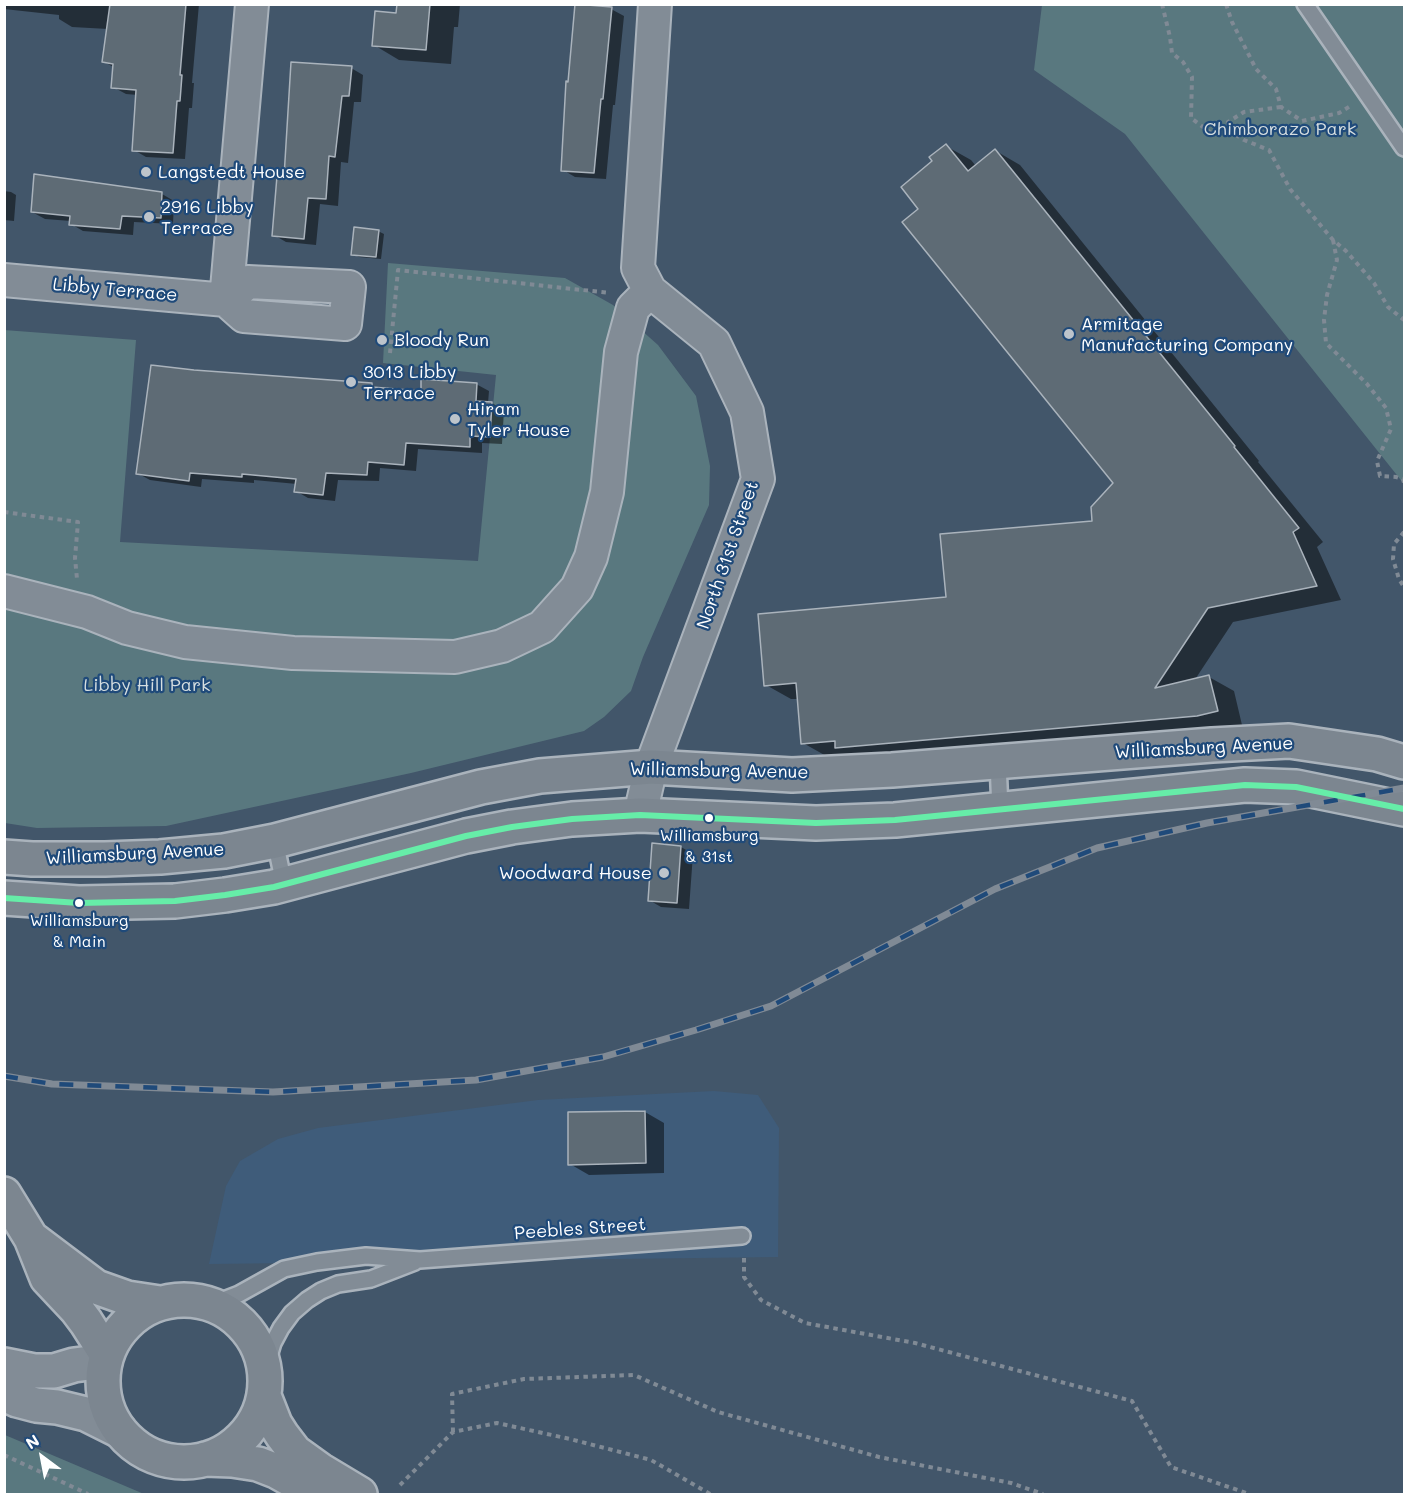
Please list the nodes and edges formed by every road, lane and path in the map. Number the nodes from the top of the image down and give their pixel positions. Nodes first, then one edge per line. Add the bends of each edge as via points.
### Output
1 (252, 4) edge
2 (655, 4) edge
3 (1162, 4) edge
4 (1226, 4) edge
5 (1305, 4) edge
6 (1368, 95) junction
7 (1281, 107) junction
8 (1231, 132) junction
9 (1404, 148) edge
10 (1333, 240) junction
11 (4, 280) edge
12 (641, 299) junction
13 (1404, 320) edge
14 (390, 353) dead end
15 (1404, 483) edge
16 (4, 512) edge
17 (1404, 532) edge
18 (1404, 587) edge
19 (4, 591) edge
20 (87, 612) junction
21 (998, 762) junction
22 (1404, 762) edge
23 (651, 767) junction
24 (1404, 809) edge
25 (1000, 810) junction
26 (640, 815) junction
27 (275, 841) junction
28 (4, 857) edge
29 (284, 884) junction
30 (4, 898) edge
31 (4, 1194) edge
32 (742, 1236) joint
33 (31, 1238) junction
34 (420, 1260) junction
35 (160, 1303) junction
36 (213, 1304) junction
37 (106, 1358) junction
38 (4, 1365) edge
39 (265, 1383) junction
40 (4, 1394) edge
41 (120, 1431) junction
42 (453, 1432) junction
43 (4, 1455) edge
44 (205, 1459) junction
45 (400, 1485) dead end
46 (88, 1494) edge
47 (317, 1494) edge
48 (360, 1494) edge
49 (710, 1494) edge
50 (1043, 1494) edge
51 (1249, 1494) edge

1 - 11 street, Libby Terrace via 226,300
2 - 12 street, North 31st Street via 638,268
3 - 8 path via 1172,53 1192,77 1191,118 1212,133
4 - 7 path via 1256,69 1276,89
5 - 6 lane
6 - 7 path via 1339,113 1302,121
6 - 9 lane
7 - 8 path via 1244,112 1228,122
8 - 10 path via 1269,150 1290,189
10 - 13 path via 1374,283 1388,307
10 - 15 path via 1337,260 1327,295 1326,344 1386,408 1391,429 1377,460 1380,476 1403,479
12 - 14 path via 398,270
12 - 20 street via 621,352 607,492 591,557 577,588 542,627 502,646 455,657 315,654 185,642 127,628
12 - 23 street, North 31st Street via 714,343 747,412 758,479
16 - 20 path via 78,522 77,584
17 - 18 path via 1394,544 1393,559
19 - 20 street
21 - 22 main road, Williamsburg Avenue via 1289,741 1377,754
21 - 23 main road, Williamsburg Avenue via 792,775
21 - 25 lane
23 - 26 street, North 31st Street
23 - 27 main road, Williamsburg Avenue via 540,776 481,787
24 - 25 main road via 1296,787 1245,785
25 - 26 main road via 816,823
26 - 29 main road via 512,827
27 - 28 main road, Williamsburg Avenue via 160,857
27 - 29 lane
29 - 30 main road via 175,901 78,903
31 - 33 main road
32 - 34 lane, Peebles Street
32 - 51 path via 744,1277 761,1300 805,1323 915,1343 1132,1401 1171,1467
33 - 35 main road via 96,1287 127,1298
33 - 37 main road via 47,1278 86,1322
34 - 36 lane, Peebles Street via 366,1256 309,1263 284,1269
34 - 39 lane, Peebles Street via 371,1279 338,1284 307,1300 292,1313 273,1343
35 - 36 main road via 182,1299
35 - 37 main road via 122,1328
36 - 39 main road via 248,1330 259,1349
37 - 38 main road via 54,1371
37 - 41 main road via 105,1403
39 - 44 main road via 259,1414 249,1429 237,1443
39 - 48 main road via 275,1424 295,1452
40 - 41 main road via 36,1405 86,1414
41 - 44 main road via 133,1444 167,1461
42 - 45 path
42 - 49 path via 497,1423 570,1439 651,1460
42 - 50 path via 452,1394 524,1379 634,1375 718,1412 879,1457 1011,1483
43 - 46 path
44 - 47 main road via 258,1464

